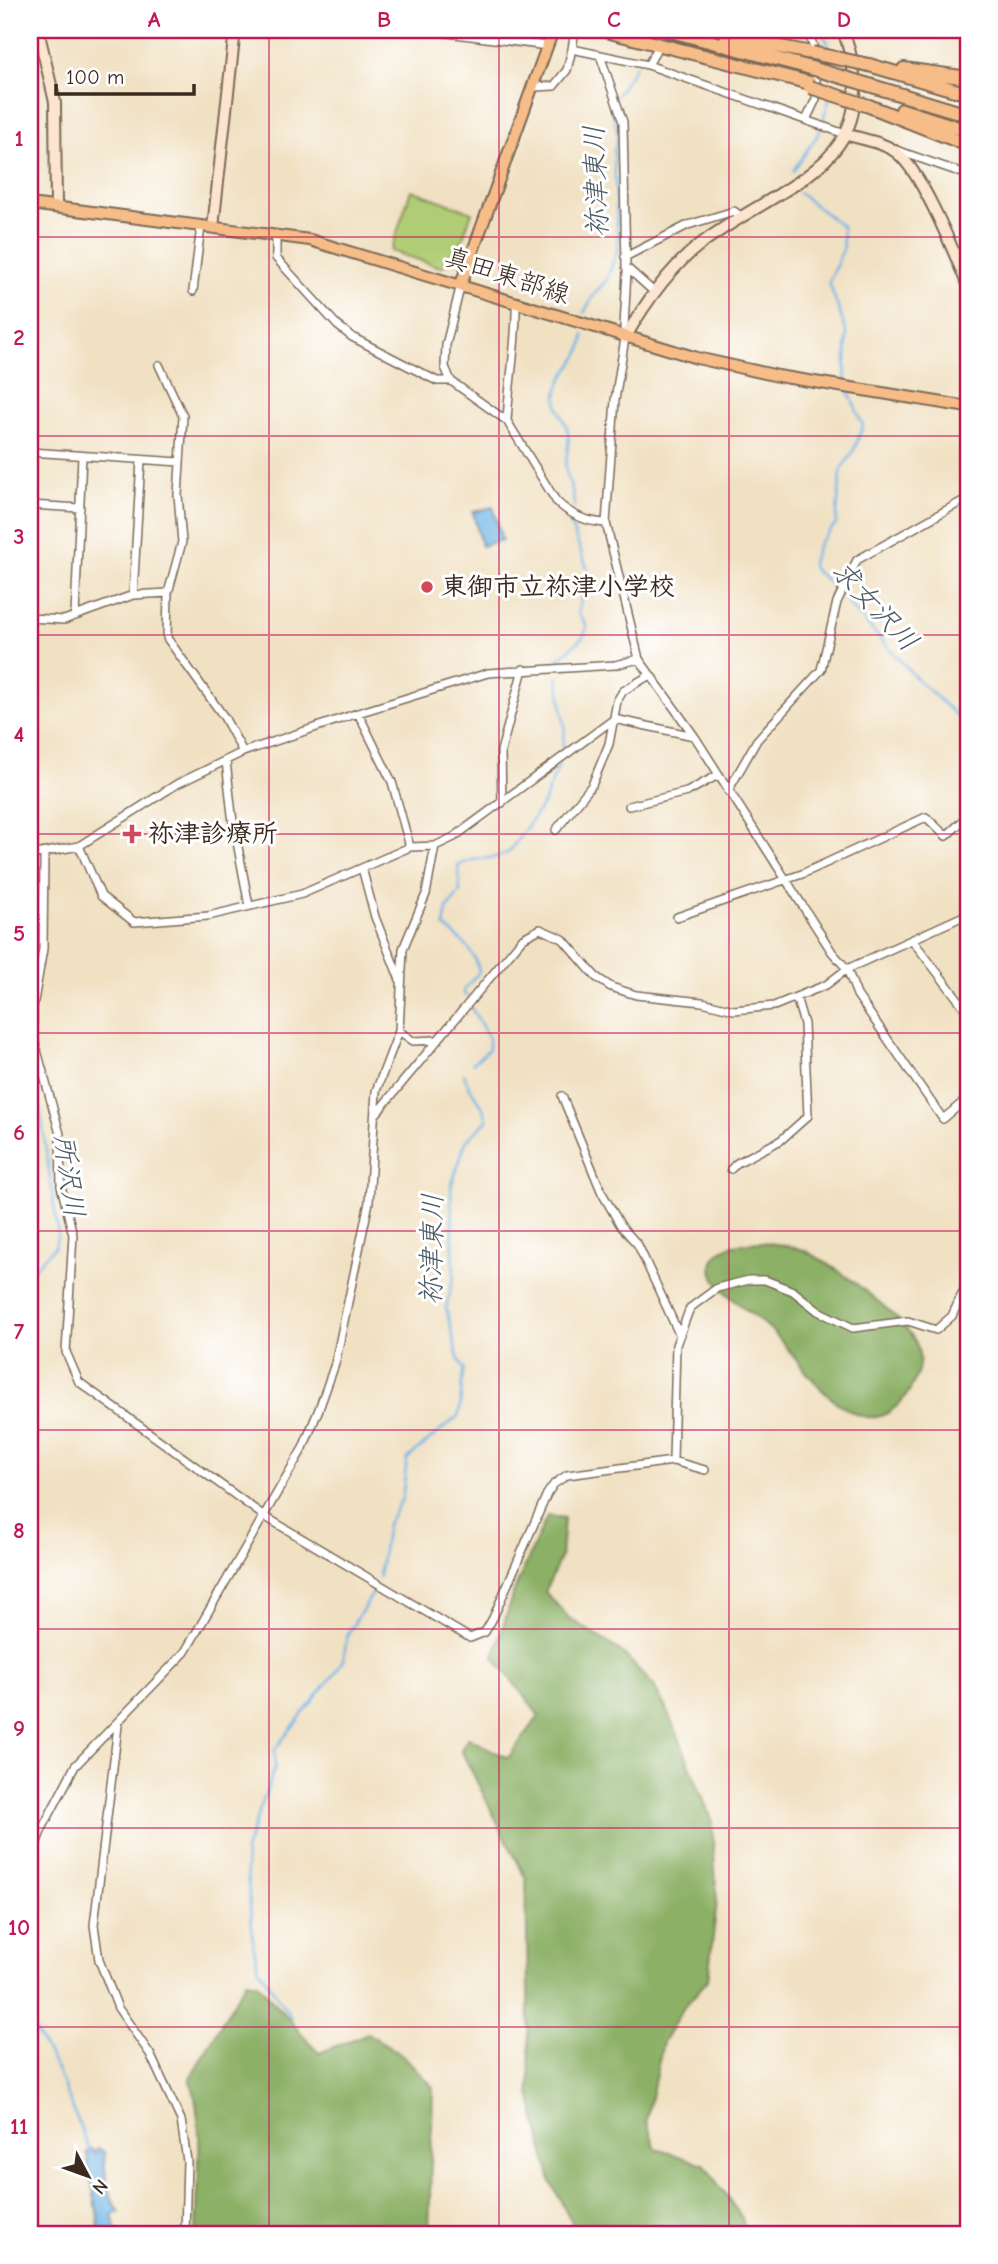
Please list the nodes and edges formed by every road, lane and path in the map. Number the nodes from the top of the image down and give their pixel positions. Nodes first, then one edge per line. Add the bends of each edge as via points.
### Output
1 (38, 30) edge
2 (234, 30) edge
3 (425, 30) edge
4 (553, 30) edge
5 (575, 30) edge
6 (602, 30) edge
7 (667, 30) edge
8 (675, 30) edge
9 (808, 30) edge
10 (843, 30) edge
11 (547, 46) junction
12 (572, 49) junction
13 (656, 51) dead end
14 (600, 55) junction
15 (646, 64) junction
16 (869, 65) junction
17 (968, 78) edge
18 (534, 87) junction
19 (968, 94) edge
20 (869, 103) junction
21 (968, 115) edge
22 (809, 121) junction
23 (968, 131) edge
24 (845, 134) junction
25 (968, 145) edge
26 (892, 149) junction
27 (968, 175) edge
28 (30, 204) edge
29 (56, 206) junction
30 (742, 218) junction
31 (207, 226) junction
32 (276, 234) junction
33 (625, 257) junction
34 (627, 271) junction
35 (461, 284) junction
36 (968, 286) edge
37 (194, 291) dead end
38 (654, 292) junction
39 (516, 302) junction
40 (625, 333) junction
41 (159, 365) dead end
42 (451, 381) junction
43 (968, 407) edge
44 (507, 421) junction
45 (30, 453) edge
46 (82, 456) junction
47 (141, 460) junction
48 (180, 462) junction
49 (968, 498) edge
50 (30, 505) edge
51 (80, 508) junction
52 (606, 523) junction
53 (168, 593) junction
54 (132, 595) junction
55 (75, 616) junction
56 (30, 618) edge
57 (639, 659) junction
58 (523, 669) junction
59 (650, 675) junction
60 (358, 713) junction
61 (614, 719) junction
62 (695, 737) junction
63 (243, 752) junction
64 (226, 761) junction
65 (718, 775) junction
66 (728, 791) junction
67 (502, 803) junction
68 (629, 806) dead end
69 (968, 816) edge
70 (556, 830) dead end
71 (79, 846) junction
72 (435, 846) junction
73 (410, 847) junction
74 (30, 855) edge
75 (44, 855) junction
76 (362, 868) junction
77 (787, 880) junction
78 (249, 906) junction
79 (968, 914) edge
80 (677, 917) dead end
81 (913, 941) junction
82 (846, 969) junction
83 (400, 980) junction
84 (796, 997) junction
85 (968, 1012) edge
86 (399, 1031) junction
87 (436, 1040) junction
88 (562, 1096) dead end
89 (968, 1098) edge
90 (375, 1114) junction
91 (731, 1169) dead end
92 (968, 1281) edge
93 (679, 1335) junction
94 (673, 1461) junction
95 (705, 1470) dead end
96 (264, 1516) junction
97 (118, 1725) junction
98 (30, 1860) edge
99 (186, 2234) edge

1 - 29 street via 55,102
2 - 31 street
3 - 11 street
4 - 11 main road
5 - 12 street
6 - 20 highway, bridge via 704,54
7 - 21 highway, bridge
8 - 16 highway, bridge
9 - 22 street via 816,51 816,99
10 - 24 street via 855,82
11 - 18 main road
12 - 14 street
12 - 18 street via 567,70 554,86
13 - 15 street
14 - 15 street
14 - 33 street via 624,135
15 - 22 street
16 - 17 highway
16 - 19 highway
18 - 35 main road
20 - 23 highway
20 - 25 highway
22 - 24 street
24 - 26 street
24 - 30 street via 831,157 813,173
26 - 27 street
26 - 36 street via 911,170
28 - 29 main road, 真田東部線
29 - 31 main road, 真田東部線
30 - 33 street via 734,211 700,222
30 - 38 street via 694,249
31 - 32 main road, 真田東部線
31 - 37 street
32 - 35 main road, 真田東部線
32 - 42 street via 276,258 337,325 437,381
33 - 34 street
34 - 38 street
34 - 40 street
35 - 39 main road, 真田東部線
35 - 42 street via 446,345 445,367
38 - 40 street
39 - 40 main road, 真田東部線
39 - 44 street via 517,344 509,378
40 - 43 main road, 真田東部線 via 778,376
40 - 52 street
41 - 48 street via 183,416
42 - 44 street
44 - 52 street via 556,502 582,519
45 - 46 street
46 - 47 street
46 - 51 street
47 - 48 street
47 - 54 street
48 - 53 street via 182,542
49 - 66 street via 857,560 837,602 821,670 757,740
50 - 51 street
51 - 55 street
52 - 57 street
53 - 54 street
53 - 63 street via 167,638
54 - 55 street
55 - 56 street via 64,620
57 - 58 street via 615,665
57 - 59 street
58 - 60 street via 488,673
58 - 67 street via 501,751
59 - 61 street via 623,691
59 - 62 street
60 - 63 street
60 - 73 street via 392,782
61 - 62 street
61 - 67 street
61 - 70 street via 593,785
62 - 65 street
63 - 64 street
64 - 71 street via 177,784
64 - 78 street
65 - 66 street
65 - 68 street via 687,792
66 - 77 street
67 - 72 street via 454,838
69 - 77 street via 946,836 926,817
71 - 75 street
71 - 78 street via 101,896 134,922 208,916
72 - 73 street
72 - 83 street via 426,894 403,949
73 - 76 street
74 - 75 street
75 - 96 street via 43,949 33,1036 60,1134 61,1186 73,1235 66,1352 79,1382
76 - 78 street via 302,894
76 - 83 street via 375,918
77 - 80 street
77 - 82 street
79 - 81 street
81 - 82 street
81 - 85 street
82 - 84 street via 826,985
82 - 89 street via 857,995 943,1119
83 - 86 street
84 - 87 street via 774,1006 734,1010 636,995 596,977 564,939 540,929 523,938
84 - 91 street via 804,1024 807,1116 781,1140
86 - 87 street via 413,1041
86 - 90 street via 376,1091
87 - 90 street
88 - 93 street via 602,1193 638,1245
90 - 96 street via 369,1202 335,1364 303,1448
92 - 93 street via 952,1315 936,1330 908,1321 853,1328 818,1311 793,1291 773,1281 757,1280 730,1283 702,1297 685,1317
93 - 94 street
94 - 95 street
94 - 96 street via 567,1475 554,1483 493,1618 485,1632 470,1638
96 - 97 street via 185,1652
97 - 98 street via 75,1766
97 - 99 street via 94,1925 99,1960 118,2008 150,2054 181,2120 187,2161

